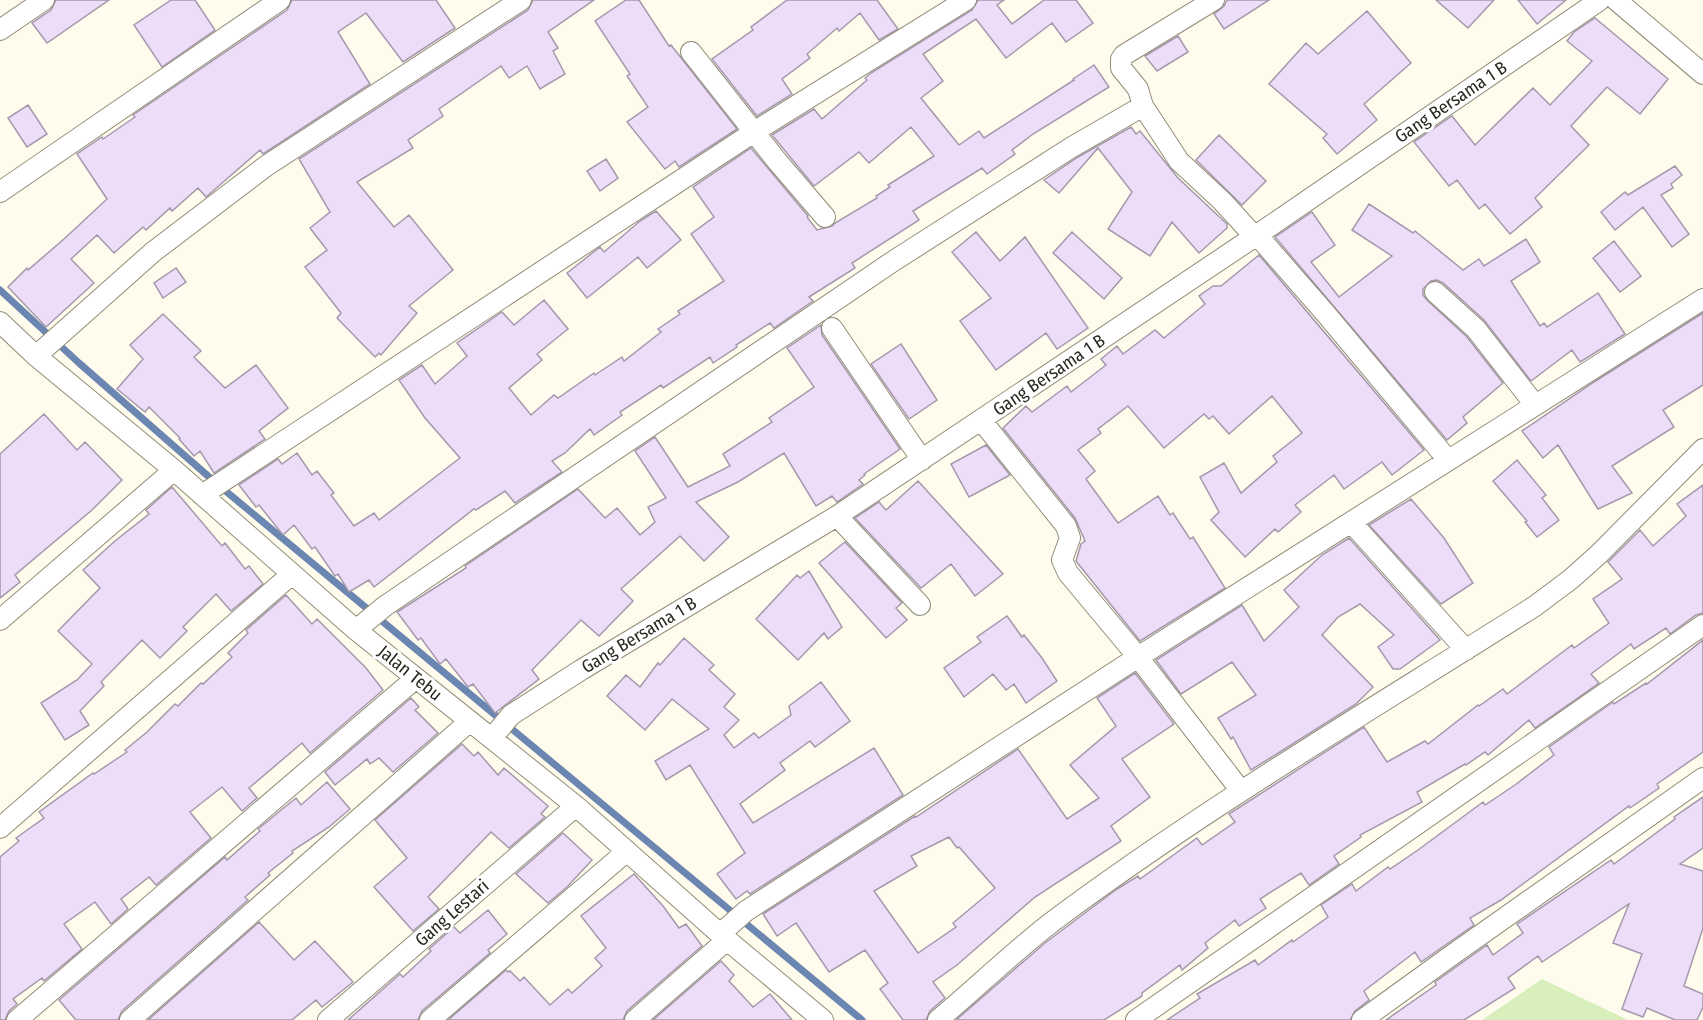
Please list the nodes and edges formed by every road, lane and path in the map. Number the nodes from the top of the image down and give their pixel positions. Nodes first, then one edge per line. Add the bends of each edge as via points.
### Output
1 (44, 0) edge
2 (280, 0) edge
3 (521, 0) edge
4 (966, 0) edge
5 (1214, 0) edge
6 (1600, 0) edge
7 (1616, 0) edge
8 (0, 30) edge
9 (691, 52) dead end
10 (1703, 74) edge
11 (1143, 106) junction
12 (754, 132) junction
13 (0, 192) edge
14 (825, 217) dead end
15 (1256, 236) junction
16 (1435, 292) dead end
17 (1703, 299) edge
18 (0, 322) edge
19 (832, 328) dead end
20 (39, 353) junction
21 (1536, 405) junction
22 (981, 420) junction
23 (1703, 449) edge
24 (922, 460) junction
25 (1448, 460) junction
26 (174, 470) junction
27 (205, 493) junction
28 (837, 516) junction
29 (1351, 522) junction
30 (292, 574) junction
31 (920, 605) dead end
32 (0, 620) edge
33 (1703, 625) edge
34 (360, 626) junction
35 (1466, 650) junction
36 (1138, 657) junction
37 (416, 678) junction
38 (470, 721) junction
39 (501, 727) junction
40 (1703, 778) edge
41 (1241, 791) junction
42 (576, 806) junction
43 (0, 828) edge
44 (626, 852) junction
45 (724, 935) junction
46 (17, 1020) edge
47 (130, 1020) edge
48 (328, 1020) edge
49 (430, 1020) edge
50 (635, 1020) edge
51 (823, 1020) edge
52 (938, 1020) edge
53 (1137, 1020) edge
54 (1362, 1020) edge

1 - 8 street
2 - 13 street
3 - 20 street via 266,166 153,252
4 - 12 street
5 - 11 street via 1121,59 1121,68 1138,89
6 - 15 street, Gang Bersama 1 B
7 - 10 street
9 - 12 street
11 - 15 street via 1179,161
11 - 34 street via 895,260
12 - 14 street
12 - 27 street
15 - 22 street, Gang Bersama 1 B
15 - 25 street
16 - 21 street via 1476,329
17 - 21 street
18 - 20 street, Jalan Tebu
19 - 24 street
20 - 26 street, Jalan Tebu
21 - 25 street
22 - 24 street, Gang Bersama 1 B
22 - 36 street via 1061,518 1070,538 1064,566
23 - 35 street via 1571,579
24 - 28 street, Gang Bersama 1 B
25 - 29 street
26 - 27 street, Jalan Tebu
26 - 32 street
27 - 30 street, Jalan Tebu
28 - 31 street
28 - 39 street, Gang Bersama 1 B via 581,670
29 - 35 street
29 - 36 street
30 - 34 street, Jalan Tebu
30 - 43 street
33 - 53 street
34 - 37 street, Jalan Tebu
35 - 41 street
36 - 41 street
36 - 45 street via 746,911
37 - 38 street, Jalan Tebu
37 - 46 street
38 - 39 street, Jalan Tebu
38 - 47 street
39 - 42 street, Jalan Tebu
40 - 54 street
41 - 52 street via 1051,923
42 - 44 street, Jalan Tebu
42 - 48 street, Gang Lestari
44 - 45 street, Jalan Tebu
44 - 49 street
45 - 50 street
45 - 51 street, Jalan Tebu

